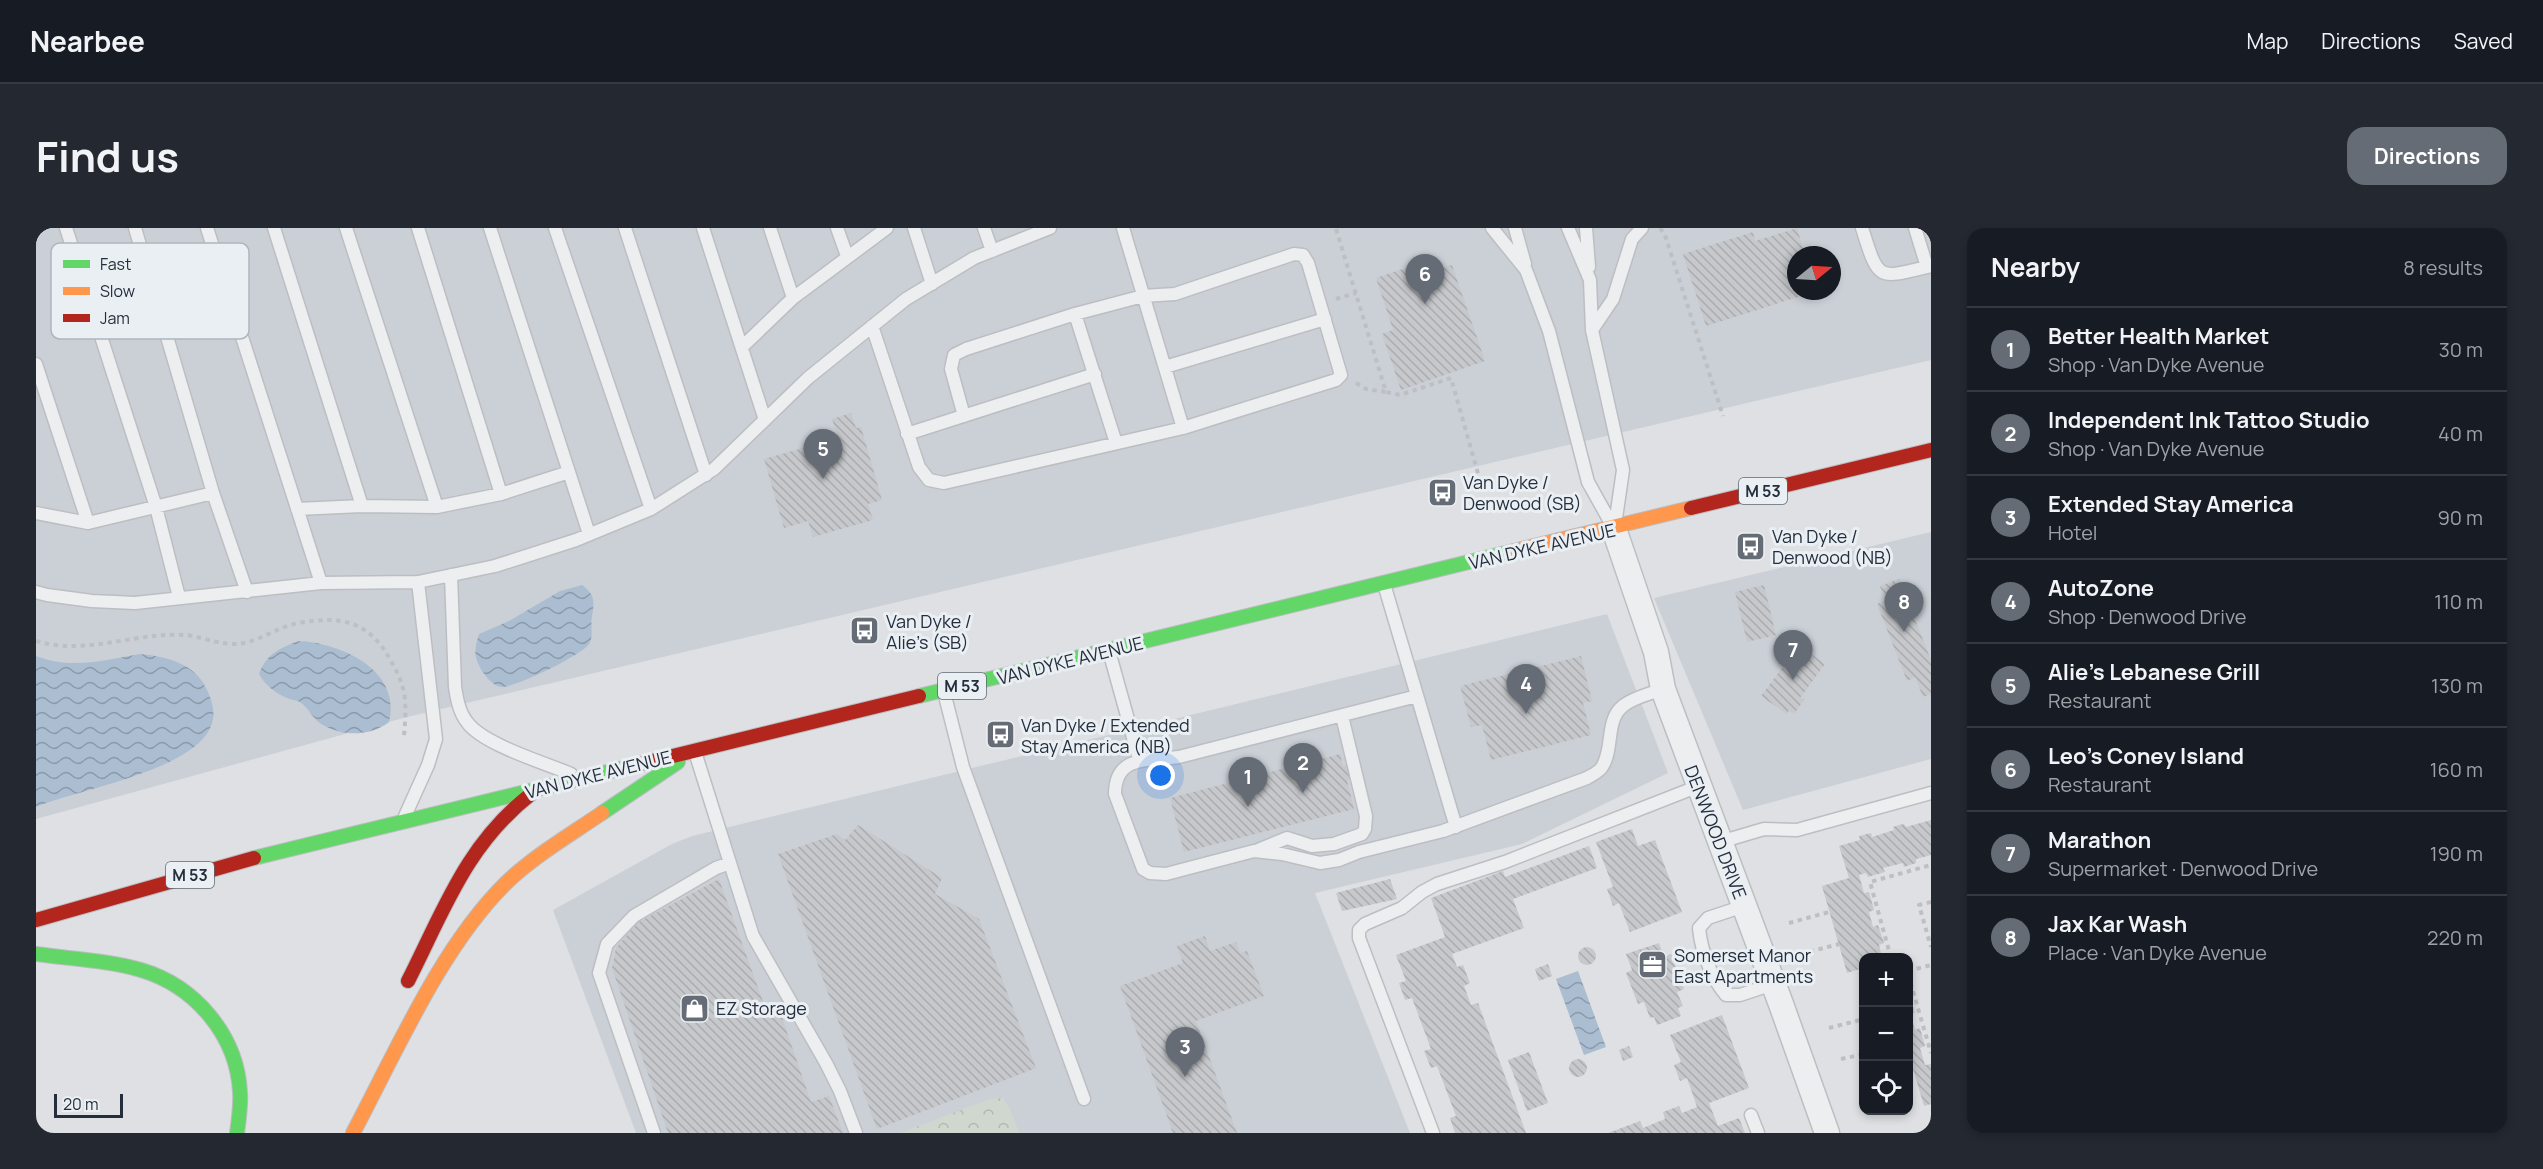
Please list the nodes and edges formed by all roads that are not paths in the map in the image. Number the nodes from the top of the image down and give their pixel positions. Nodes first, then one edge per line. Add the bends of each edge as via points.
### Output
1 (66, 228) edge
2 (135, 228) edge
3 (207, 228) edge
4 (274, 228) edge
5 (346, 228) edge
6 (418, 228) edge
7 (490, 228) edge
8 (555, 228) edge
9 (625, 228) edge
10 (703, 228) edge
11 (770, 228) edge
12 (837, 228) edge
13 (887, 228) edge
14 (914, 228) edge
15 (984, 228) edge
16 (1049, 228) edge
17 (1123, 228) edge
18 (1492, 228) edge
19 (1515, 228) edge
20 (1568, 228) edge
21 (1586, 228) edge
22 (1642, 228) edge
23 (1862, 228) edge
24 (1915, 228) edge
25 (71, 243) edge
26 (139, 243) edge
27 (212, 243) edge
28 (992, 251) junction
29 (847, 256) junction
30 (1929, 266) edge
31 (1526, 270) junction
32 (1590, 280) junction
33 (932, 284) junction
34 (1143, 296) junction
35 (793, 298) junction
36 (1075, 314) junction
37 (1325, 319) junction
38 (872, 326) junction
39 (1592, 330) junction
40 (102, 339) edge
41 (168, 339) edge
42 (243, 339) edge
43 (742, 347) junction
44 (36, 364) edge
45 (1165, 367) junction
46 (1095, 375) junction
47 (964, 416) junction
48 (765, 420) junction
49 (1183, 428) junction
50 (907, 434) junction
51 (1116, 443) junction
52 (1929, 454) edge
53 (569, 472) junction
54 (706, 475) junction
55 (213, 493) junction
56 (501, 494) junction
57 (363, 506) junction
58 (156, 507) junction
59 (437, 507) junction
60 (297, 509) junction
61 (651, 509) junction
62 (36, 513) edge
63 (88, 523) junction
64 (1614, 529) junction
65 (589, 534) junction
66 (451, 575) junction
67 (418, 582) junction
68 (321, 583) junction
69 (1384, 583) junction
70 (36, 592) edge
71 (247, 592) junction
72 (179, 597) junction
73 (1109, 650) junction
74 (1663, 689) junction
75 (944, 691) junction
76 (1417, 696) junction
77 (1342, 716) junction
78 (695, 751) junction
79 (1139, 759) junction
80 (581, 778) junction
81 (1699, 786) junction
82 (540, 788) junction
83 (1931, 793) edge
84 (403, 822) junction
85 (1456, 827) junction
86 (1720, 842) junction
87 (1254, 851) junction
88 (730, 863) junction
89 (1744, 906) junction
90 (36, 920) edge
91 (36, 954) edge
92 (1773, 984) junction
93 (403, 991) dead end
94 (1084, 1099) dead end
95 (1751, 1115) dead end
96 (237, 1133) edge
97 (352, 1133) edge
98 (654, 1133) edge
99 (856, 1133) edge
100 (1433, 1133) edge
101 (1758, 1133) edge
102 (1827, 1133) edge

1 - 25 lane
2 - 26 lane
3 - 27 lane
4 - 57 lane
5 - 59 lane
6 - 56 lane
7 - 53 lane
8 - 61 lane
9 - 54 lane
10 - 43 lane
11 - 35 lane
12 - 29 lane
13 - 29 lane
14 - 33 lane
15 - 28 lane
16 - 28 lane
17 - 34 lane
18 - 31 lane
19 - 31 lane
20 - 32 lane
21 - 32 lane
22 - 39 lane via 1632,239 1613,299
23 - 30 lane via 1874,265 1881,273 1894,275
24 - 30 lane
28 - 33 lane
29 - 35 lane
31 - 64 lane via 1549,331 1588,482
32 - 39 lane
33 - 38 lane
34 - 36 lane
34 - 37 lane via 1175,294 1294,254 1303,255
34 - 45 lane
35 - 43 lane
36 - 46 lane
36 - 47 lane via 954,355 951,369
37 - 45 lane
37 - 49 lane via 1341,375 1336,380
38 - 48 lane via 808,378
38 - 50 lane
39 - 64 lane via 1623,470
40 - 58 lane
41 - 55 lane
42 - 60 lane
43 - 48 lane
44 - 63 lane
45 - 49 lane
46 - 47 lane
46 - 51 lane
47 - 50 lane
48 - 54 lane
49 - 51 lane
50 - 51 lane via 919,467 929,480 944,483
52 - 64 main road, VAN DYKE AVENUE / M 53
53 - 56 lane
53 - 65 lane
54 - 61 lane
55 - 58 lane
55 - 71 lane
56 - 59 lane
57 - 59 lane
57 - 60 lane
58 - 63 lane
58 - 72 lane
60 - 68 lane
61 - 65 lane
62 - 63 lane
64 - 69 main road, VAN DYKE AVENUE / M 53
64 - 74 street, DENWOOD DRIVE via 1656,652
65 - 66 lane via 495,566
66 - 67 lane
66 - 80 lane via 455,687 466,722 490,740
67 - 68 lane
67 - 84 lane via 436,740
68 - 71 lane
69 - 73 main road, VAN DYKE AVENUE / M 53
69 - 76 lane
70 - 72 lane via 135,603
71 - 72 lane
73 - 75 main road, VAN DYKE AVENUE / M 53
73 - 79 lane
74 - 81 street, DENWOOD DRIVE
74 - 85 lane via 1622,706 1613,722 1601,768 1587,778
75 - 78 main road, VAN DYKE AVENUE / M 53
75 - 94 lane via 963,766
76 - 77 lane
76 - 85 lane
77 - 79 lane via 1179,757
77 - 87 lane via 1366,816 1362,834 1334,844 1312,846 1287,838
78 - 80 main road, VAN DYKE AVENUE / M 53
78 - 88 lane
78 - 97 main road via 526,865 485,904 453,947
79 - 87 lane via 1119,773 1115,794 1143,869 1166,874
80 - 82 main road, VAN DYKE AVENUE / M 53
81 - 86 street, DENWOOD DRIVE
81 - 100 lane via 1506,862 1437,884 1359,930 1359,939
82 - 84 main road, VAN DYKE AVENUE / M 53
82 - 93 main road via 514,805 472,853
83 - 86 lane via 1797,830 1764,829
84 - 90 main road, VAN DYKE AVENUE / M 53 via 251,859
85 - 87 lane via 1320,863
86 - 89 street, DENWOOD DRIVE
88 - 98 lane via 634,916 607,944 599,974
88 - 99 lane via 753,936 831,1072
89 - 92 street, DENWOOD DRIVE
89 - 92 lane via 1708,918 1699,928 1700,942 1718,987 1726,995 1740,995
91 - 96 main road via 143,970 181,988 201,1005 215,1022 235,1062 240,1087
92 - 102 street, DENWOOD DRIVE
95 - 101 lane

